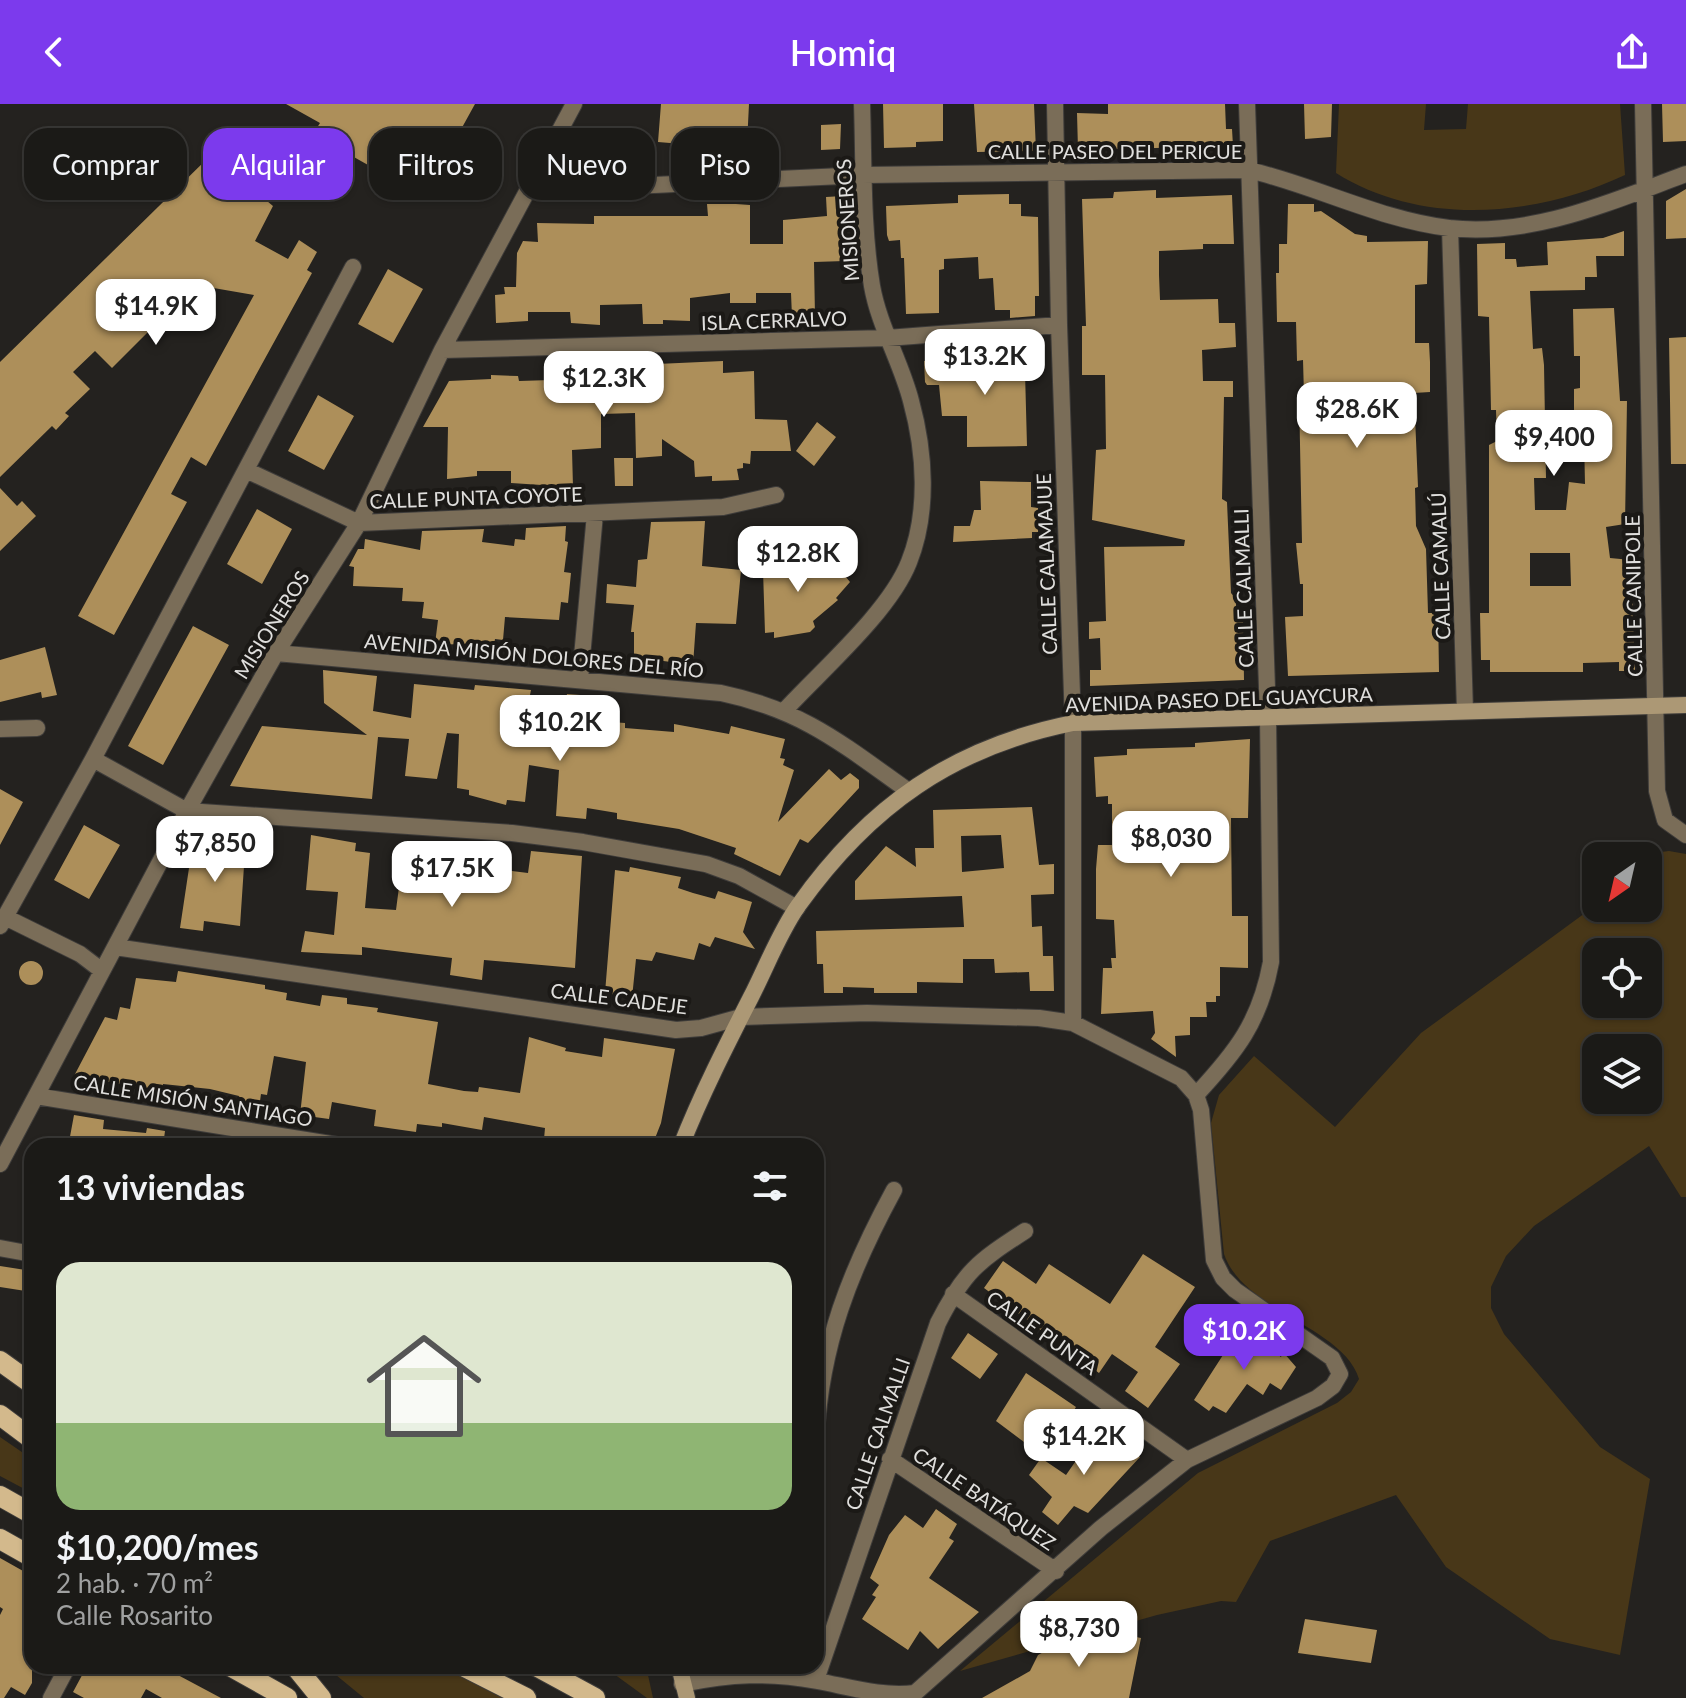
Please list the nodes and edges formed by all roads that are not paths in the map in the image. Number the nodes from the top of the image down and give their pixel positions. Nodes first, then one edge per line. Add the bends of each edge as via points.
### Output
1 (574, 104) edge
2 (862, 104) edge
3 (1055, 104) edge
4 (1247, 104) edge
5 (1643, 104) edge
6 (561, 128) edge
7 (1249, 170) junction
8 (1056, 172) junction
9 (1686, 174) edge
10 (864, 175) junction
11 (655, 185) edge
12 (1647, 191) junction
13 (523, 200) edge
14 (1450, 228) junction
15 (353, 267) dead end
16 (1059, 325) junction
17 (887, 338) junction
18 (442, 350) junction
19 (246, 470) junction
20 (776, 495) dead end
21 (595, 514) junction
22 (359, 523) junction
23 (276, 653) junction
24 (580, 679) junction
25 (1656, 705) junction
26 (1686, 705) edge
27 (785, 710) junction
28 (1465, 711) junction
29 (1268, 717) junction
30 (1073, 723) junction
31 (37, 728) dead end
32 (0, 729) edge
33 (93, 759) junction
34 (907, 790) junction
35 (187, 811) junction
36 (1686, 835) edge
37 (797, 908) junction
38 (2, 921) edge
39 (115, 947) junction
40 (101, 970) junction
41 (741, 1017) junction
42 (1073, 1023) junction
43 (1196, 1095) junction
44 (36, 1096) junction
45 (292, 1138) edge
46 (685, 1138) edge
47 (0, 1164) edge
48 (894, 1190) dead end
49 (1025, 1231) dead end
50 (0, 1248) edge
51 (24, 1252) edge
52 (953, 1294) junction
53 (5, 1364) edge
54 (824, 1376) edge
55 (24, 1378) edge
56 (0, 1415) edge
57 (24, 1433) edge
58 (890, 1459) junction
59 (1187, 1460) junction
60 (0, 1496) edge
61 (24, 1510) edge
62 (0, 1539) edge
63 (24, 1552) edge
64 (1056, 1571) junction
65 (824, 1656) edge
66 (64, 1674) edge
67 (244, 1674) edge
68 (302, 1674) edge
69 (479, 1674) edge
70 (551, 1674) edge
71 (730, 1674) edge
72 (745, 1674) edge
73 (818, 1674) edge
74 (816, 1680) junction
75 (684, 1691) edge
76 (51, 1698) edge
77 (287, 1698) edge
78 (321, 1698) edge
79 (526, 1698) edge
80 (595, 1698) edge

1 - 6 street, MISIONEROS
2 - 10 street, MISIONEROS
3 - 8 street, CALLE CALAMAJUE
4 - 7 street, CALLE CALMALLI
5 - 12 street, CALLE CANIPOLE
7 - 8 street, CALLE PASEO DEL PERICUE
7 - 14 street, CALLE PASEO DEL PERICUE
7 - 29 street, CALLE CALMALLI
8 - 10 street, CALLE PASEO DEL PERICUE
8 - 16 street, CALLE CALAMAJUE
9 - 12 street, CALLE PASEO DEL PERICUE
10 - 11 street, CALLE PASEO DEL PERICUE
10 - 17 street, MISIONEROS via 873,290
12 - 14 street, CALLE PASEO DEL PERICUE via 1570,216 1516,226
12 - 25 street, CALLE CANIPOLE
13 - 18 street, MISIONEROS
14 - 28 street, CALLE CAMALÚ
15 - 19 street
16 - 17 street, ISLA CERRALVO
16 - 30 street, CALLE CALAMAJUE
17 - 18 street, ISLA CERRALVO
17 - 27 street, MISIONEROS via 911,399 921,449 923,495 913,549 896,587
18 - 22 street, MISIONEROS
19 - 22 street
19 - 33 street
20 - 21 street, CALLE PUNTA COYOTE via 723,507
21 - 22 street, CALLE PUNTA COYOTE
21 - 24 street
22 - 23 street, MISIONEROS
23 - 24 street, AVENIDA MISIÓN DOLORES DEL RÍO
23 - 35 street, MISIONEROS
24 - 27 street, AVENIDA MISIÓN DOLORES DEL RÍO via 721,693
25 - 26 street, AVENIDA PASEO DEL GUAYCURA
25 - 28 street, AVENIDA PASEO DEL GUAYCURA
25 - 36 street, CALLE CANIPOLE via 1659,806 1665,820
27 - 34 street, AVENIDA MISIÓN DOLORES DEL RÍO
28 - 29 street, AVENIDA PASEO DEL GUAYCURA
29 - 30 street, AVENIDA PASEO DEL GUAYCURA
29 - 43 street, CALLE CALMALLI via 1271,962 1265,993 1237,1050
30 - 34 street, AVENIDA PASEO DEL GUAYCURA via 1000,740
30 - 42 street, CALLE CALAMAJUE
31 - 32 street
33 - 35 street
33 - 38 street
34 - 37 street, AVENIDA PASEO DEL GUAYCURA via 848,844
35 - 37 street via 583,842 706,864
35 - 39 street, MISIONEROS
37 - 41 street, AVENIDA PASEO DEL GUAYCURA
38 - 40 street via 80,954
39 - 40 street, MISIONEROS
39 - 41 street, CALLE CADEJE via 676,1030
40 - 44 street, MISIONEROS
41 - 42 street, CALLE CADEJE via 867,1013
41 - 46 street, AVENIDA PASEO DEL GUAYCURA
42 - 43 street, CALLE CADEJE via 1181,1078
43 - 59 street via 1211,1245 1223,1278 1324,1351 1340,1374 1317,1398
44 - 45 street, CALLE MISIÓN SANTIAGO
44 - 47 street, MISIONEROS
48 - 54 street via 829,1337
49 - 52 street, CALLE CALMALLI via 976,1263
50 - 51 street
52 - 58 street, CALLE CALMALLI
52 - 59 street, CALLE PUNTA
53 - 55 main road
56 - 57 main road
58 - 64 street, CALLE BATÁQUEZ
58 - 65 street, CALLE CALMALLI
59 - 64 street
60 - 61 main road
62 - 63 main road
64 - 74 street via 915,1693 889,1695
66 - 76 street
67 - 77 main road
68 - 78 main road
69 - 79 main road
70 - 80 main road
71 - 75 street
72 - 74 street
73 - 74 street, CALLE CALMALLI

